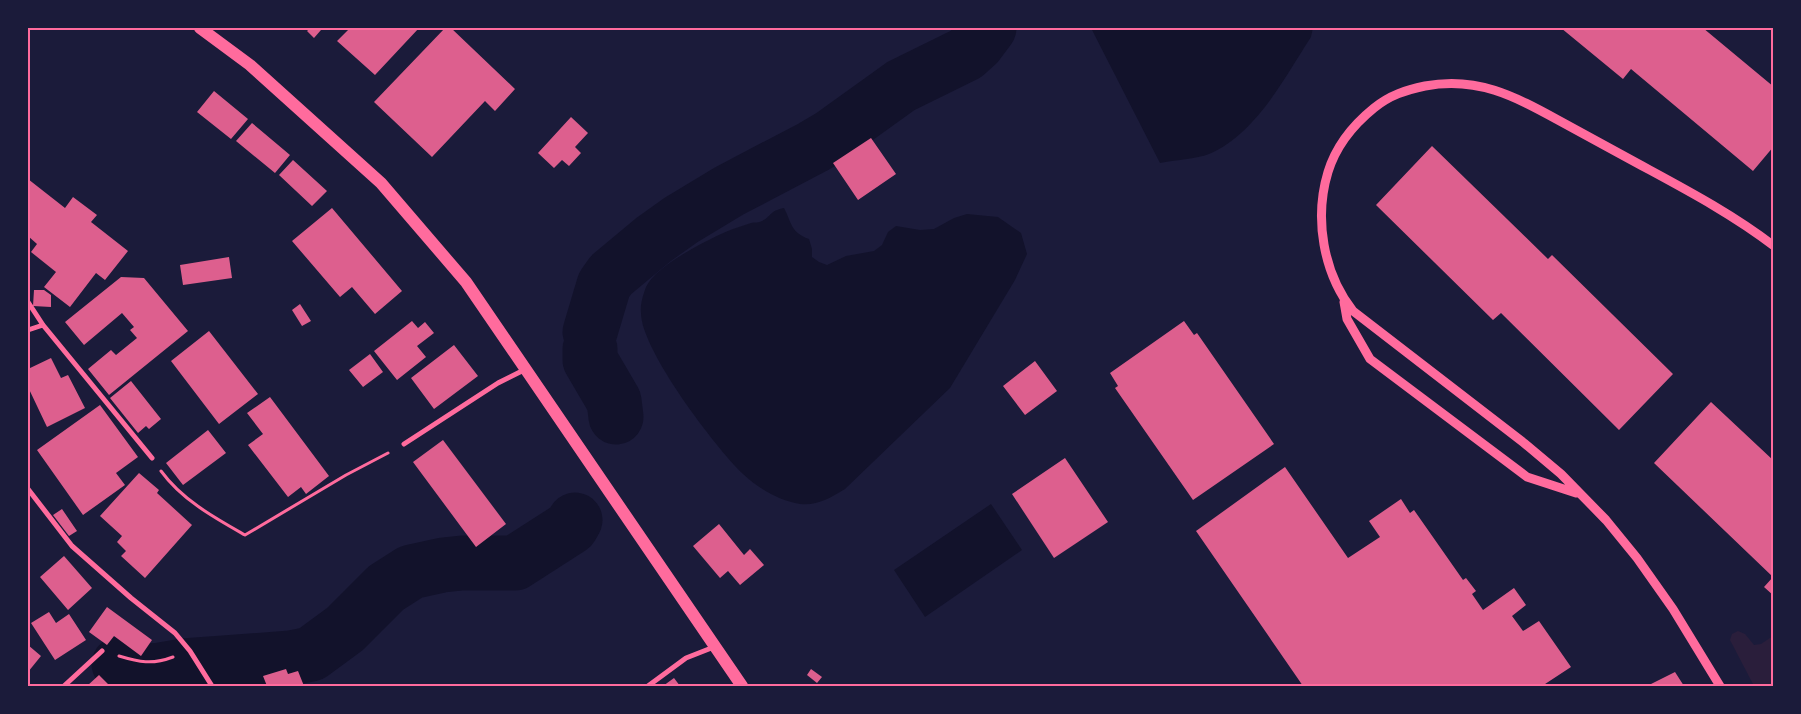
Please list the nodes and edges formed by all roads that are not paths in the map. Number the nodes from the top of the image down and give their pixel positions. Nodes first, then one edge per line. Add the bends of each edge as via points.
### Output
1 (200, 28) edge
2 (1774, 246) edge
3 (1343, 298) junction
4 (28, 302) edge
5 (43, 326) junction
6 (28, 330) edge
7 (526, 368) junction
8 (404, 444) road end
9 (152, 458) road end
10 (28, 488) edge
11 (1579, 494) junction
12 (714, 647) junction
13 (102, 650) road end
14 (64, 686) edge
15 (212, 686) edge
16 (648, 686) edge
17 (742, 686) edge
18 (1720, 686) edge

1 - 7 main road via 250,65 381,183 466,282
2 - 3 street via 1721,209 1519,99 1476,85 1431,85 1401,92 1381,102 1354,127 1332,161 1323,190 1322,230 1327,258
3 - 11 street via 1369,324 1524,443
3 - 11 street via 1347,320 1370,358 1527,477
4 - 5 street
5 - 6 street
5 - 9 street
7 - 8 street
7 - 12 main road
10 - 15 street via 72,546 175,633
11 - 18 street via 1606,520 1637,558
12 - 16 street via 686,658
12 - 17 main road
13 - 14 street

